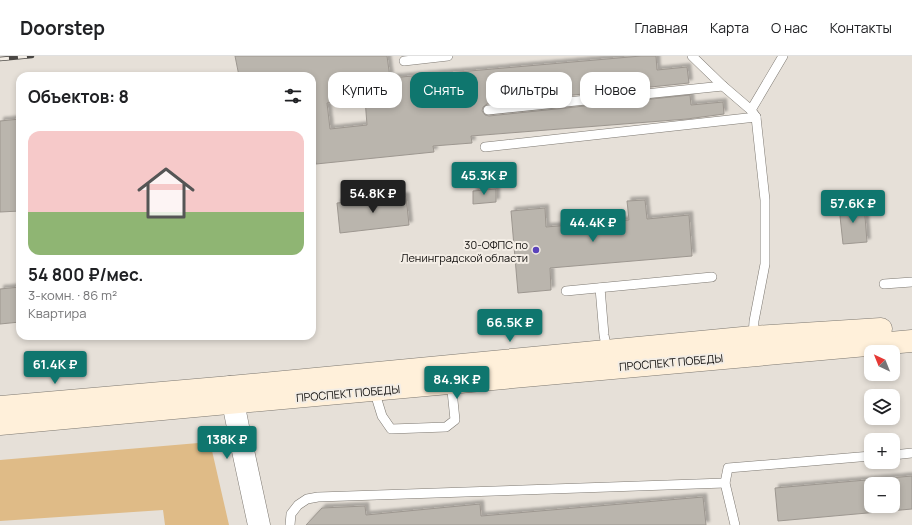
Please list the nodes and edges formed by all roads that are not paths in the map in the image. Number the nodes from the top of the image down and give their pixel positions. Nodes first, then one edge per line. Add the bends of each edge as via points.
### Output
1 (448, 56) edge
2 (692, 56) edge
3 (782, 56) edge
4 (404, 61) dead end
5 (724, 86) junction
6 (488, 110) dead end
7 (753, 113) junction
8 (486, 147) dead end
9 (712, 277) dead end
10 (912, 282) edge
11 (884, 284) dead end
12 (600, 288) junction
13 (566, 292) dead end
14 (912, 326) edge
15 (753, 337) junction
16 (912, 341) edge
17 (607, 351) junction
18 (450, 375) junction
19 (374, 390) junction
20 (232, 395) junction
21 (0, 407) edge
22 (0, 424) edge
23 (912, 453) edge
24 (900, 454) edge
25 (864, 457) edge
26 (725, 483) junction
27 (259, 525) edge
28 (290, 525) edge
29 (735, 525) edge

1 - 4 lane
2 - 5 lane
3 - 7 lane
5 - 6 lane
5 - 7 lane
7 - 8 lane
7 - 15 lane via 765,200 765,264
9 - 12 lane
10 - 11 lane
12 - 13 lane
12 - 17 lane
14 - 15 main road, ПРОСПЕКТ ПОБЕДЫ
15 - 17 main road, ПРОСПЕКТ ПОБЕДЫ
16 - 18 main road, ПРОСПЕКТ ПОБЕДЫ
17 - 18 main road, ПРОСПЕКТ ПОБЕДЫ
18 - 19 main road, ПРОСПЕКТ ПОБЕДЫ
18 - 19 lane via 455,420 446,427 391,429 382,416
18 - 20 main road, ПРОСПЕКТ ПОБЕДЫ
19 - 20 main road, ПРОСПЕКТ ПОБЕДЫ
20 - 21 main road, ПРОСПЕКТ ПОБЕДЫ
20 - 22 main road, ПРОСПЕКТ ПОБЕДЫ
20 - 27 street
23 - 24 lane
25 - 26 lane via 728,468
26 - 28 lane via 318,497 307,499 298,505 291,514
26 - 29 lane

